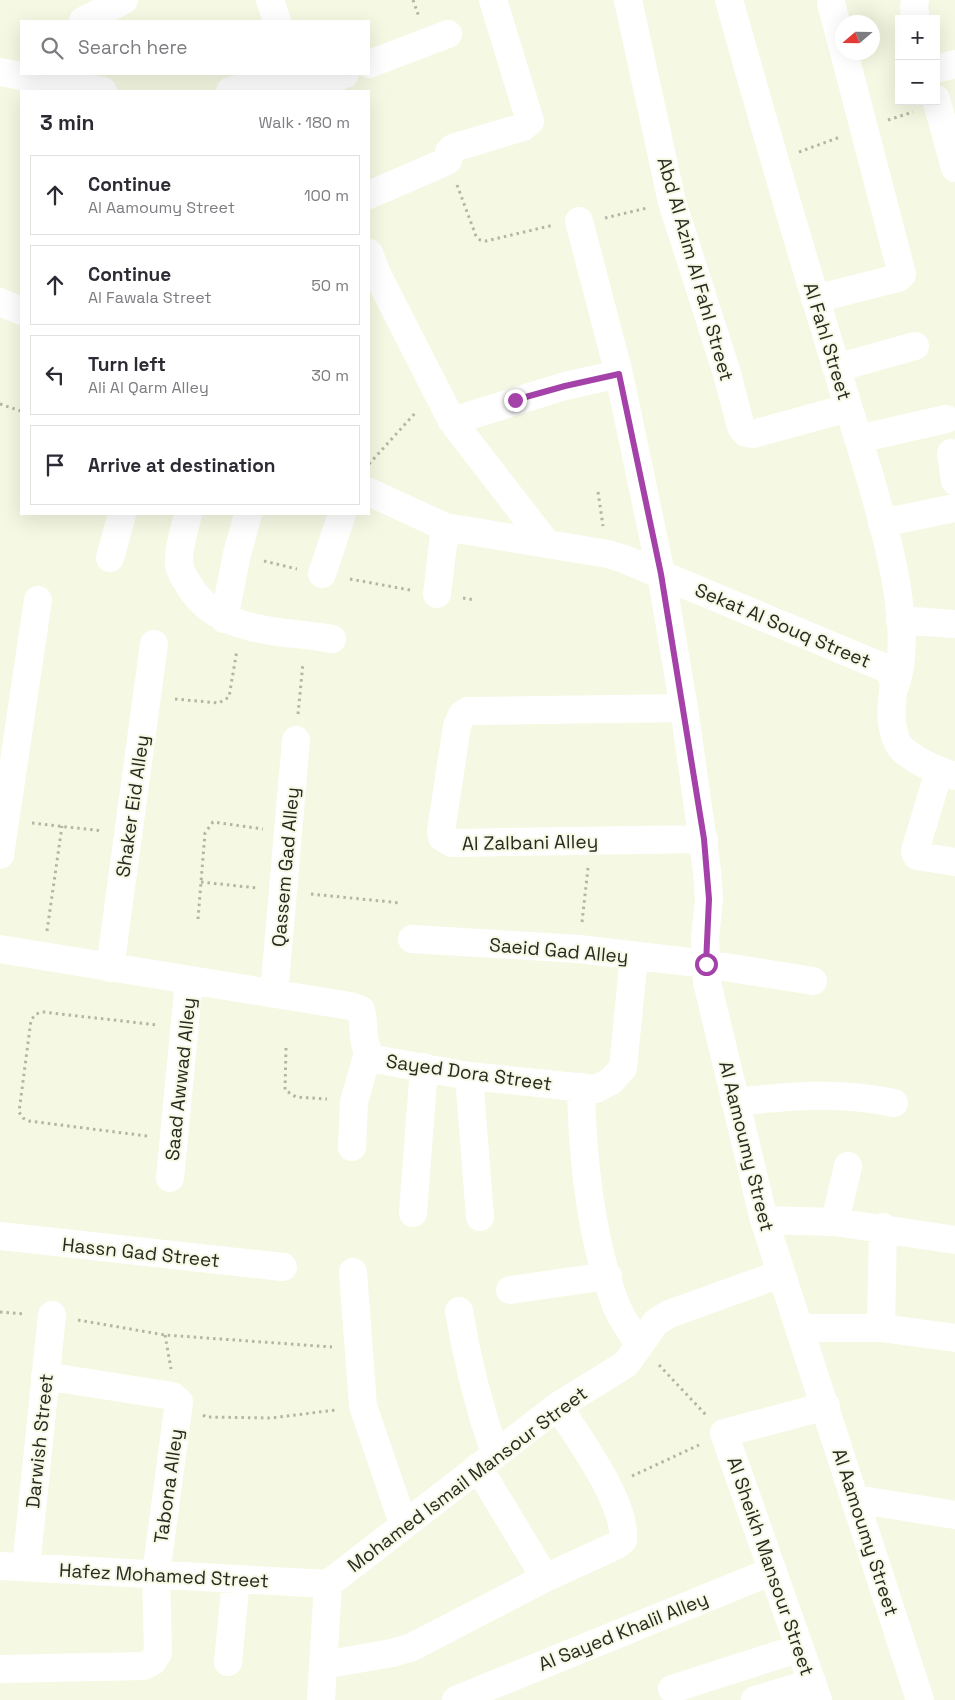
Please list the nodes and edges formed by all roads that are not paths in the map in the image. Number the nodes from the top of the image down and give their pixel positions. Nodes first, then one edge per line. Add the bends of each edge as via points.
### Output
1 (124, 0) edge
2 (270, 0) edge
3 (493, 0) edge
4 (628, 0) edge
5 (729, 0) edge
6 (915, 0) edge
7 (831, 3) dead end
8 (915, 15) edge
9 (835, 18) edge
10 (85, 20) edge
11 (277, 20) edge
12 (448, 34) dead end
13 (846, 60) edge
14 (370, 64) edge
15 (955, 64) edge
16 (940, 68) edge
17 (0, 72) edge
18 (288, 75) edge
19 (296, 75) edge
20 (343, 75) edge
21 (98, 90) edge
22 (234, 90) edge
23 (303, 90) edge
24 (305, 90) edge
25 (938, 105) edge
26 (955, 168) edge
27 (370, 195) edge
28 (579, 221) road end
29 (370, 255) edge
30 (816, 299) junction
31 (0, 302) edge
32 (20, 311) edge
33 (915, 346) dead end
34 (836, 368) junction
35 (619, 374) junction
36 (848, 408) junction
37 (946, 419) dead end
38 (452, 422) junction
39 (858, 439) junction
40 (951, 453) dead end
41 (955, 481) edge
42 (370, 492) edge
43 (955, 508) edge
44 (122, 515) edge
45 (188, 515) edge
46 (248, 515) edge
47 (342, 515) edge
48 (882, 524) junction
49 (445, 527) junction
50 (547, 544) junction
51 (110, 558) dead end
52 (322, 574) road end
53 (661, 574) junction
54 (438, 594) road end
55 (38, 600) dead end
56 (900, 620) junction
57 (233, 622) junction
58 (955, 624) edge
59 (332, 639) dead end
60 (154, 644) dead end
61 (895, 686) junction
62 (684, 708) junction
63 (296, 740) road end
64 (947, 774) edge
65 (704, 839) junction
66 (0, 855) edge
67 (955, 862) edge
68 (412, 939) dead end
69 (0, 949) edge
70 (634, 956) junction
71 (706, 964) junction
72 (110, 968) junction
73 (189, 981) junction
74 (812, 981) dead end
75 (274, 994) junction
76 (368, 1053) junction
77 (424, 1067) junction
78 (469, 1076) junction
79 (581, 1087) junction
80 (735, 1102) junction
81 (894, 1103) dead end
82 (352, 1147) dead end
83 (848, 1166) dead end
84 (170, 1178) dead end
85 (413, 1213) dead end
86 (480, 1217) dead end
87 (764, 1220) junction
88 (835, 1222) junction
89 (883, 1228) junction
90 (0, 1236) edge
91 (955, 1240) edge
92 (283, 1268) dead end
93 (353, 1272) dead end
94 (780, 1274) junction
95 (608, 1276) junction
96 (510, 1290) dead end
97 (459, 1311) dead end
98 (52, 1315) road end
99 (800, 1328) junction
100 (881, 1328) junction
101 (955, 1338) edge
102 (639, 1345) junction
103 (46, 1376) junction
104 (558, 1406) junction
105 (826, 1406) junction
106 (487, 1460) junction
107 (855, 1499) junction
108 (955, 1515) edge
109 (403, 1524) junction
110 (13, 1566) edge
111 (772, 1571) junction
112 (156, 1574) junction
113 (545, 1578) junction
114 (236, 1579) junction
115 (328, 1584) junction
116 (800, 1648) junction
117 (228, 1662) dead end
118 (323, 1665) junction
119 (0, 1669) edge
120 (672, 1689) dead end
121 (815, 1691) edge
122 (464, 1696) edge
123 (321, 1700) edge
124 (754, 1700) edge
125 (920, 1700) edge

1 - 10 street
2 - 11 street
3 - 27 street via 530,121 528,125 453,148 448,160
4 - 36 street, Abd Al Azim Al Fahl Street via 672,202 741,427 746,433 753,434
5 - 30 street, Al Fahl Street
6 - 8 street
7 - 9 street
12 - 14 street
13 - 30 street via 903,271 898,278
15 - 16 street
17 - 21 street
18 - 22 street
19 - 23 street
20 - 24 street
25 - 26 street
28 - 35 street, Al Aamoumy Street
29 - 38 street
30 - 34 street, Al Fahl Street
31 - 32 street
33 - 34 street
34 - 36 street, Al Fahl Street
35 - 38 street via 565,386
35 - 53 street, Al Aamoumy Street
36 - 39 street, Al Fahl Street
37 - 39 street
38 - 50 street
39 - 48 street, Al Fahl Street
40 - 41 street
42 - 49 street, Sekat Al Souq Street
43 - 48 street
44 - 51 street
45 - 57 street via 178,564 196,596
46 - 57 street via 236,554
47 - 52 street
48 - 56 street, Al Fahl Street via 892,561
49 - 50 street, Sekat Al Souq Street
49 - 54 street
50 - 53 street, Sekat Al Souq Street via 608,554
53 - 61 street, Sekat Al Souq Street via 885,668 892,675
53 - 62 street, Al Aamoumy Street
55 - 66 street
56 - 58 street
56 - 61 street, Al Fahl Street via 901,670
57 - 59 street
60 - 72 street, Shaker Eid Alley
61 - 64 street via 891,705 893,728 902,750
62 - 65 street, Al Aamoumy Street
62 - 65 street, Al Zalbani Alley via 474,710 462,715 457,726 441,831 446,842 452,843
63 - 75 street, Qassem Gad Alley
64 - 67 street via 915,851 922,858
65 - 71 street, Al Aamoumy Street via 709,899
68 - 70 street, Saeid Gad Alley via 579,949
69 - 72 street, Sayed Dora Street
70 - 71 street, Saeid Gad Alley
70 - 79 street, Sayed Dora Street via 622,1068 611,1081 596,1089
71 - 74 street, Saeid Gad Alley
71 - 80 street, Al Aamoumy Street via 707,982
72 - 73 street, Sayed Dora Street
73 - 75 street, Sayed Dora Street
73 - 84 street, Saad Awwad Alley
75 - 76 street, Sayed Dora Street via 361,1010 363,1041
76 - 77 street, Sayed Dora Street via 374,1058
76 - 82 street via 354,1102
77 - 78 street, Sayed Dora Street
77 - 85 street
78 - 79 street, Sayed Dora Street
78 - 86 street
79 - 95 street via 582,1139 600,1250
80 - 81 street via 837,1094
80 - 87 street, Al Aamoumy Street
83 - 88 street
87 - 88 street
87 - 94 street, Al Aamoumy Street
88 - 89 street
89 - 91 street
89 - 100 street
90 - 92 street, Hassn Gad Street
93 - 109 street via 363,1406
94 - 99 street, Al Aamoumy Street
94 - 102 street, Mohamed Ismail Mansour Street via 669,1314 656,1322
95 - 96 street
95 - 102 street via 616,1306
97 - 106 street
98 - 103 street, Darwish Street
99 - 100 street
99 - 105 street, Al Aamoumy Street
100 - 101 street
102 - 104 street, Mohamed Ismail Mansour Street via 626,1364
103 - 110 street, Darwish Street
103 - 112 street, Tabona Alley via 176,1398 180,1405
104 - 106 street, Mohamed Ismail Mansour Street
104 - 113 street via 608,1487 617,1508 623,1540
105 - 107 street, Al Aamoumy Street
105 - 111 street, Al Sheikh Mansour Street via 724,1433
106 - 109 street, Mohamed Ismail Mansour Street
106 - 113 street
107 - 108 street
107 - 125 street, Al Aamoumy Street
109 - 115 street, Mohamed Ismail Mansour Street
110 - 112 street, Hafez Mohamed Street
111 - 116 street, Al Sheikh Mansour Street
111 - 122 street, Al Sayed Khalil Alley
112 - 114 street, Hafez Mohamed Street
112 - 119 street, Tabona Alley via 158,1654 152,1662 144,1666
113 - 118 street via 412,1647
114 - 115 street, Hafez Mohamed Street
114 - 117 street
115 - 118 street, Mohamed Ismail Mansour Street
116 - 120 street
116 - 121 street, Al Sheikh Mansour Street
118 - 123 street, Mohamed Ismail Mansour Street
121 - 124 street

